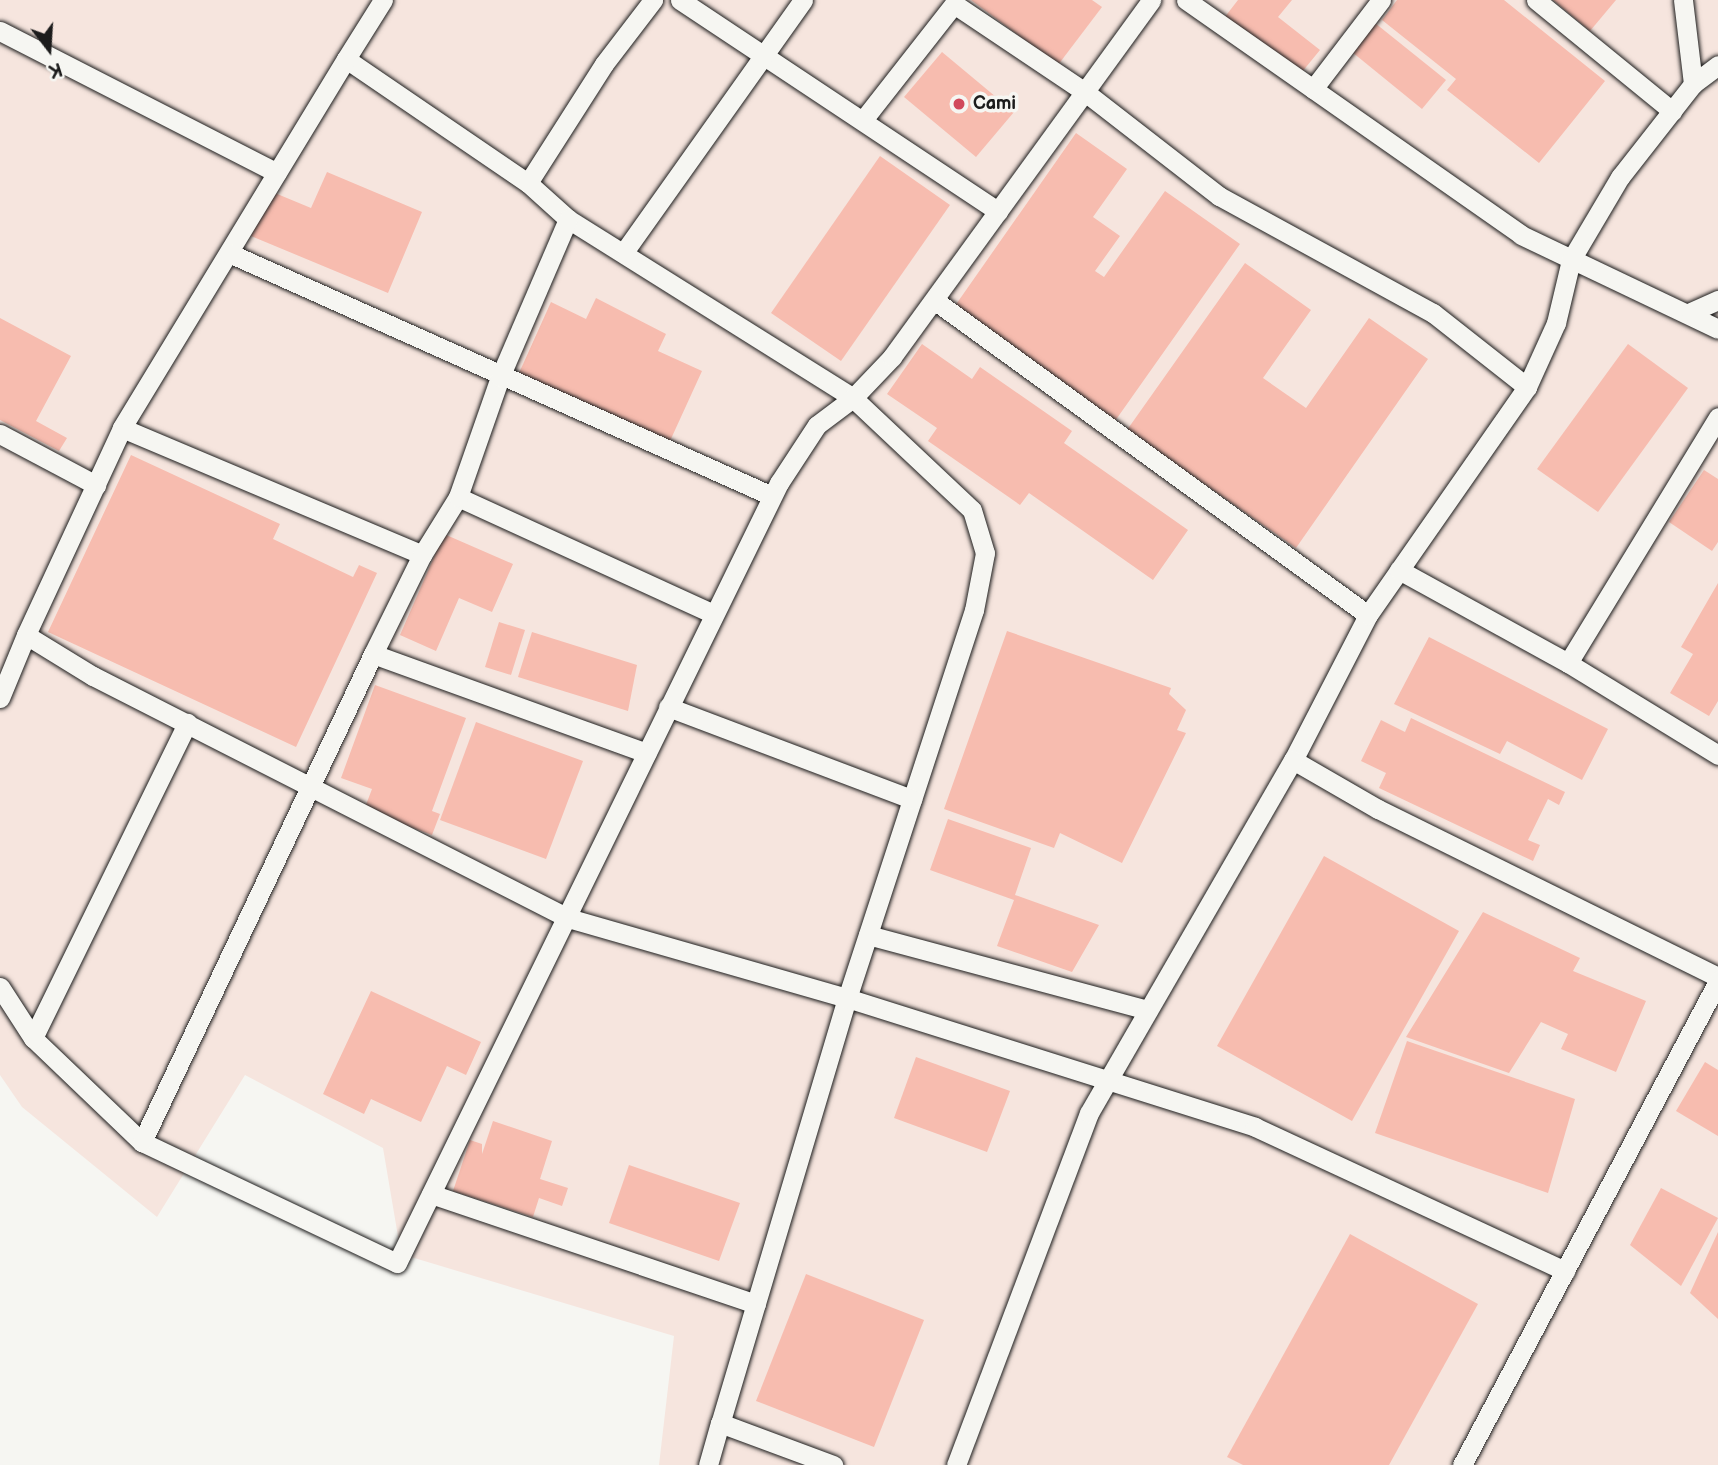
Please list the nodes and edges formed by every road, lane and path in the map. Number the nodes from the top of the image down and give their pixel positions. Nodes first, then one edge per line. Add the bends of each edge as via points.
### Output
1 (383, 0) edge
2 (653, 0) edge
3 (680, 0) edge
4 (803, 0) edge
5 (1151, 0) edge
6 (1186, 0) edge
7 (1381, 0) edge
8 (1536, 0) edge
9 (1683, 0) edge
10 (0, 31) edge
11 (762, 51) junction
12 (346, 59) junction
13 (1718, 65) edge
14 (1693, 84) junction
15 (1313, 89) junction
16 (1085, 92) junction
17 (1672, 111) junction
18 (863, 120) junction
19 (277, 173) junction
20 (528, 183) junction
21 (998, 211) junction
22 (568, 219) junction
23 (624, 252) junction
24 (229, 253) junction
25 (1572, 260) junction
26 (934, 300) junction
27 (1718, 300) edge
28 (1691, 312) junction
29 (1718, 329) edge
30 (500, 377) junction
31 (1527, 387) junction
32 (853, 398) junction
33 (1718, 417) edge
34 (122, 428) junction
35 (0, 434) edge
36 (96, 485) junction
37 (772, 496) junction
38 (458, 497) junction
39 (422, 555) junction
40 (1399, 570) junction
41 (713, 614) junction
42 (1368, 615) junction
43 (26, 635) junction
44 (373, 654) junction
45 (1568, 663) junction
46 (0, 698) edge
47 (668, 706) junction
48 (187, 723) junction
49 (647, 753) junction
50 (1718, 755) edge
51 (1293, 760) junction
52 (309, 785) junction
53 (912, 799) junction
54 (568, 918) junction
55 (867, 935) junction
56 (1718, 979) edge
57 (0, 988) edge
58 (847, 998) junction
59 (1148, 1010) junction
60 (33, 1038) junction
61 (1108, 1079) junction
62 (142, 1142) junction
63 (431, 1194) junction
64 (1565, 1271) junction
65 (756, 1304) junction
66 (720, 1423) junction
67 (708, 1465) edge
68 (833, 1465) edge
69 (956, 1465) edge
70 (1462, 1465) edge

1 - 12 street
2 - 20 street via 604,64
3 - 11 street
4 - 11 street
5 - 16 street
6 - 15 street
7 - 15 street
8 - 17 street
9 - 14 street
10 - 19 street
11 - 18 street
11 - 23 street
12 - 19 street
12 - 20 street
13 - 14 street
14 - 17 street
15 - 25 street via 1521,235
16 - 18 street via 954,4
16 - 21 street
16 - 31 street via 1219,196 1433,313
17 - 25 street via 1620,177
18 - 21 street
19 - 24 street
20 - 22 street
21 - 26 street
22 - 23 street
22 - 30 street
23 - 32 street
24 - 30 street
24 - 34 street
25 - 28 street
25 - 31 street via 1556,323
26 - 32 street via 892,357
26 - 42 street
27 - 28 street
28 - 29 street
30 - 37 street
30 - 38 street
31 - 40 street
32 - 37 street via 817,425
32 - 53 street via 972,510 985,553 974,610
33 - 45 street
34 - 36 street
34 - 39 street
35 - 36 street
36 - 43 street
37 - 41 street
38 - 39 street
38 - 41 street
39 - 44 street
40 - 42 street
40 - 45 street
41 - 47 street
42 - 51 street
43 - 46 street
43 - 48 street via 93,676
44 - 49 street
44 - 52 street
45 - 50 street
47 - 49 street
47 - 53 street
48 - 52 street
48 - 60 street
49 - 54 street
51 - 56 street via 1378,809
51 - 59 street
52 - 54 street
52 - 62 street
53 - 55 street
54 - 58 street
54 - 63 street
55 - 58 street
55 - 59 street
56 - 64 street
57 - 60 street
58 - 61 street
58 - 65 street
59 - 61 street
60 - 62 street
61 - 64 street via 1255,1127
61 - 69 street via 1089,1113
62 - 63 street via 397,1263
63 - 65 street
64 - 70 street
65 - 66 street
66 - 67 street
66 - 68 street

